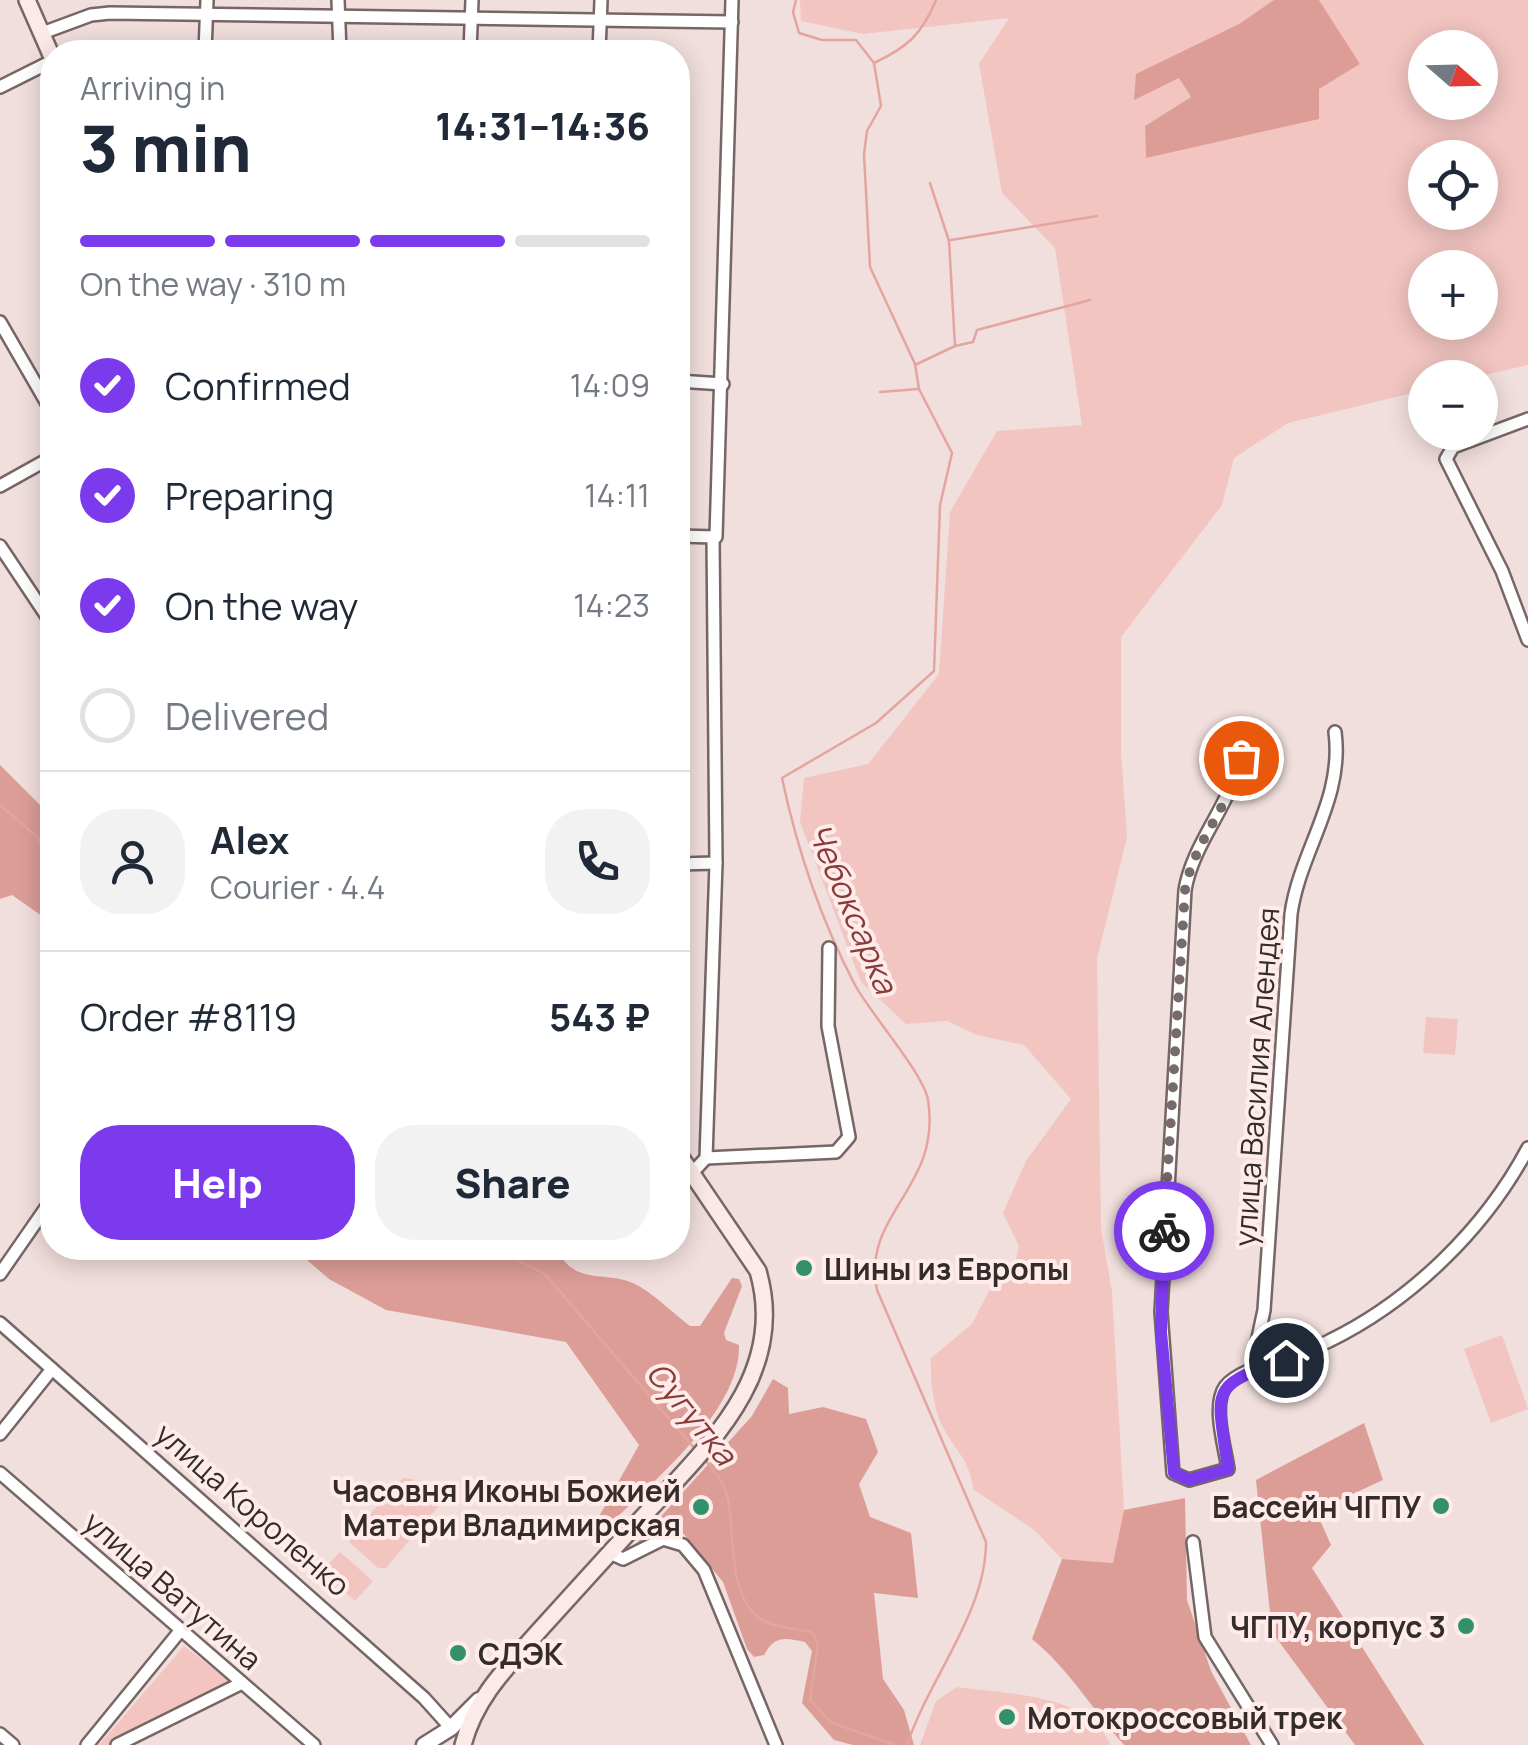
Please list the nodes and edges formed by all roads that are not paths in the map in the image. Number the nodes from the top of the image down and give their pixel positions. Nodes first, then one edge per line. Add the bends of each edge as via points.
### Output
1 (27, 0) edge
2 (36, 0) edge
3 (207, 0) edge
4 (338, 0) edge
5 (472, 0) edge
6 (601, 0) edge
7 (732, 0) edge
8 (206, 14) junction
9 (338, 16) junction
10 (472, 20) junction
11 (600, 21) junction
12 (732, 22) junction
13 (46, 32) junction
14 (44, 40) edge
15 (48, 40) edge
16 (205, 40) edge
17 (339, 40) edge
18 (471, 40) edge
19 (600, 40) edge
20 (40, 65) edge
21 (0, 87) edge
22 (0, 322) edge
23 (690, 381) edge
24 (723, 384) junction
25 (40, 391) edge
26 (1528, 420) edge
27 (40, 464) edge
28 (0, 486) edge
29 (690, 537) edge
30 (715, 538) junction
31 (0, 546) edge
32 (40, 606) edge
33 (1528, 640) edge
34 (1335, 732) dead end
35 (1240, 740) dead end
36 (716, 863) junction
37 (690, 864) edge
38 (829, 948) dead end
39 (1528, 1148) edge
40 (706, 1158) junction
41 (690, 1168) edge
42 (693, 1172) junction
43 (40, 1216) edge
44 (0, 1274) edge
45 (0, 1324) edge
46 (52, 1368) junction
47 (1251, 1371) junction
48 (0, 1434) edge
49 (0, 1473) edge
50 (1194, 1542) dead end
51 (610, 1553) junction
52 (180, 1631) junction
53 (242, 1683) junction
54 (486, 1692) junction
55 (451, 1728) junction
56 (0, 1734) edge
57 (13, 1745) edge
58 (87, 1745) edge
59 (118, 1745) edge
60 (314, 1745) edge
61 (424, 1745) edge
62 (461, 1745) edge
63 (776, 1745) edge
64 (1272, 1745) edge

1 - 14 main road
2 - 13 main road
3 - 8 street
4 - 9 street
5 - 10 street
6 - 11 street
7 - 12 street
8 - 9 street
8 - 13 street via 91,15
8 - 16 street
9 - 10 street
9 - 17 street
10 - 11 street
10 - 18 street
11 - 12 street
11 - 19 street
12 - 24 street
13 - 15 main road
20 - 21 street
22 - 25 street
23 - 24 street
24 - 30 street
26 - 33 street via 1453,448 1446,459
27 - 28 street
29 - 30 street
30 - 36 street
31 - 32 street
34 - 47 street, улица Василия Алендея via 1332,795 1291,914 1264,1310
35 - 47 street via 1238,774 1195,852 1185,890 1161,1312 1174,1473 1189,1480 1228,1469 1221,1394
36 - 37 street
36 - 40 street
38 - 40 street via 828,1026 846,1145 836,1152
39 - 47 street via 1484,1212 1412,1288 1330,1341
40 - 42 street
41 - 42 main road
42 - 51 main road via 761,1282 765,1312 754,1374 716,1438
43 - 44 street
45 - 46 street, улица Короленко
46 - 48 street
46 - 55 street, улица Короленко
49 - 52 street, улица Ватутина
50 - 64 street via 1204,1637
51 - 54 main road
51 - 63 street via 624,1559 663,1538 694,1555
52 - 53 street, улица Ватутина
52 - 58 street
53 - 59 street
53 - 60 street, улица Ватутина
54 - 55 street
54 - 62 main road
55 - 61 street
55 - 62 street, улица Короленко
56 - 57 street

